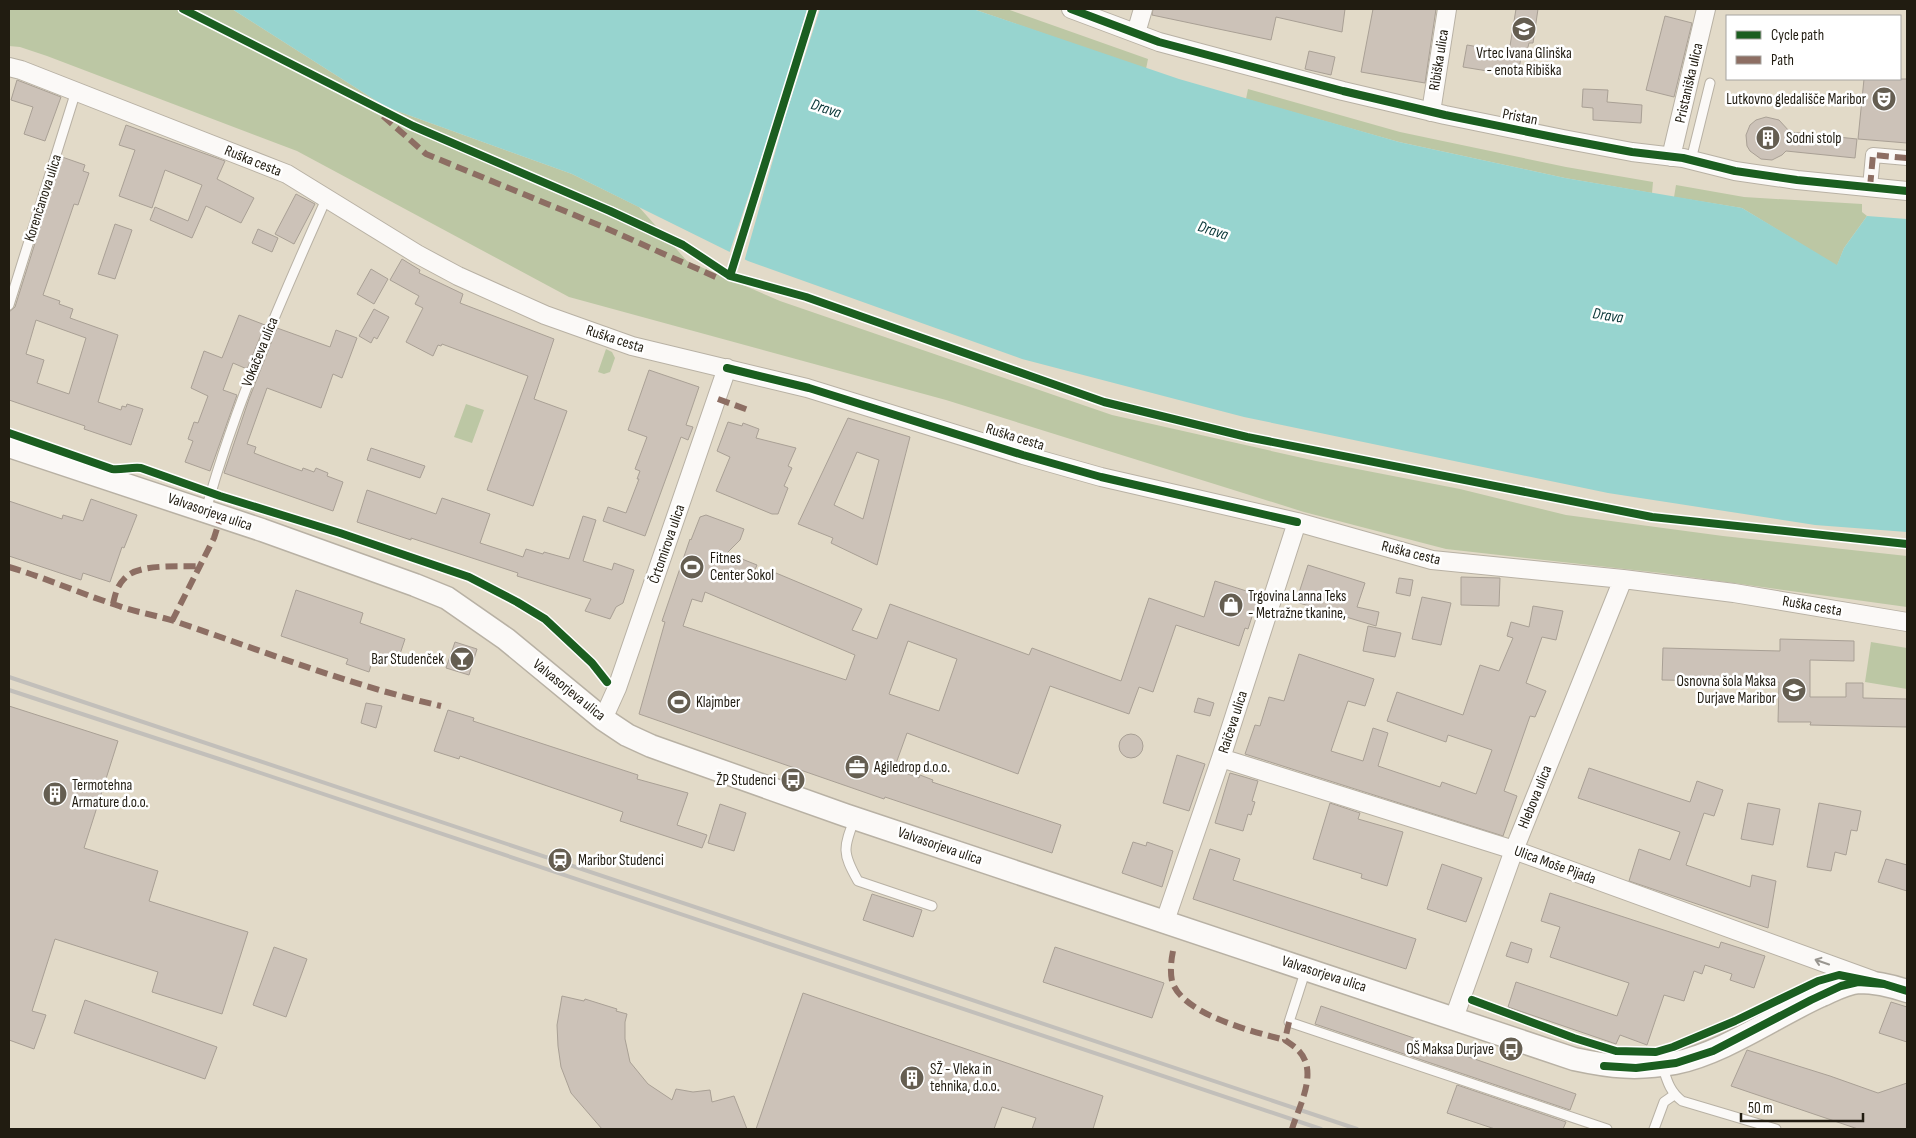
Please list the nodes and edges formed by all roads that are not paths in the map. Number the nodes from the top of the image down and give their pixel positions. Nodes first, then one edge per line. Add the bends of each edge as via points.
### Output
1 (1071, 9) edge
2 (1142, 9) edge
3 (1447, 9) edge
4 (1706, 9) edge
5 (1136, 33) junction
6 (9, 67) edge
7 (1710, 83) dead end
8 (76, 91) junction
9 (1431, 112) junction
10 (1671, 157) junction
11 (1907, 158) edge
12 (1691, 160) junction
13 (1870, 188) junction
14 (1907, 191) edge
15 (327, 197) junction
16 (9, 305) edge
17 (727, 368) junction
18 (9, 446) edge
19 (206, 510) junction
20 (1297, 522) junction
21 (1623, 579) junction
22 (1907, 622) edge
23 (603, 719) junction
24 (1221, 758) junction
25 (855, 818) junction
26 (1514, 850) junction
27 (932, 906) dead end
28 (1165, 921) junction
29 (1306, 968) junction
30 (1884, 984) junction
31 (1907, 991) edge
32 (1454, 1018) junction
33 (1662, 1064) junction
34 (1674, 1095) junction
35 (1607, 1129) edge
36 (1654, 1129) edge
37 (1776, 1129) edge

1 - 5 street, Pristan
2 - 5 street
3 - 9 street, Ribiška ulica
4 - 10 street, Pristaniška ulica
5 - 9 street, Pristan
6 - 8 street, Ruška cesta
7 - 12 lane
8 - 15 street, Ruška cesta via 287,174
8 - 16 lane, Korenčanova ulica
9 - 10 street, Pristan via 1563,140
10 - 12 street, Pristan
11 - 13 street via 1873,155
12 - 13 street, Pristan via 1744,172
13 - 14 street, Pristan
15 - 17 street, Ruška cesta via 458,276 545,315 632,346
15 - 19 lane, Vokačeva ulica via 241,399
17 - 20 street, Ruška cesta via 807,388 1101,477
17 - 23 street, Črtomirova ulica via 617,688
18 - 19 street, Valvasorjeva ulica
19 - 23 street, Valvasorjeva ulica via 447,598 506,639
20 - 21 street, Ruška cesta via 1432,560
20 - 24 street, Raičeva ulica
21 - 22 street, Ruška cesta via 1734,593
21 - 26 street, Hlebova ulica
23 - 25 street, Valvasorjeva ulica via 651,746
24 - 26 street, Ulica Moše Pijada
24 - 28 street, Raičeva ulica
25 - 27 lane via 846,840 845,854 858,881
25 - 28 street, Valvasorjeva ulica
30 -> 26 street, Ulica Moše Pijada
26 - 32 street, Hlebova ulica
28 - 29 street, Valvasorjeva ulica
29 - 32 street, Valvasorjeva ulica
29 - 35 lane via 1289,1022
30 - 31 street, Valvasorjeva ulica
30 - 33 street, Valvasorjeva ulica via 1858,982 1841,986 1713,1051
32 - 33 street, Valvasorjeva ulica via 1604,1066 1636,1068
33 - 34 lane
34 - 36 lane via 1664,1102
34 - 37 lane via 1692,1104

